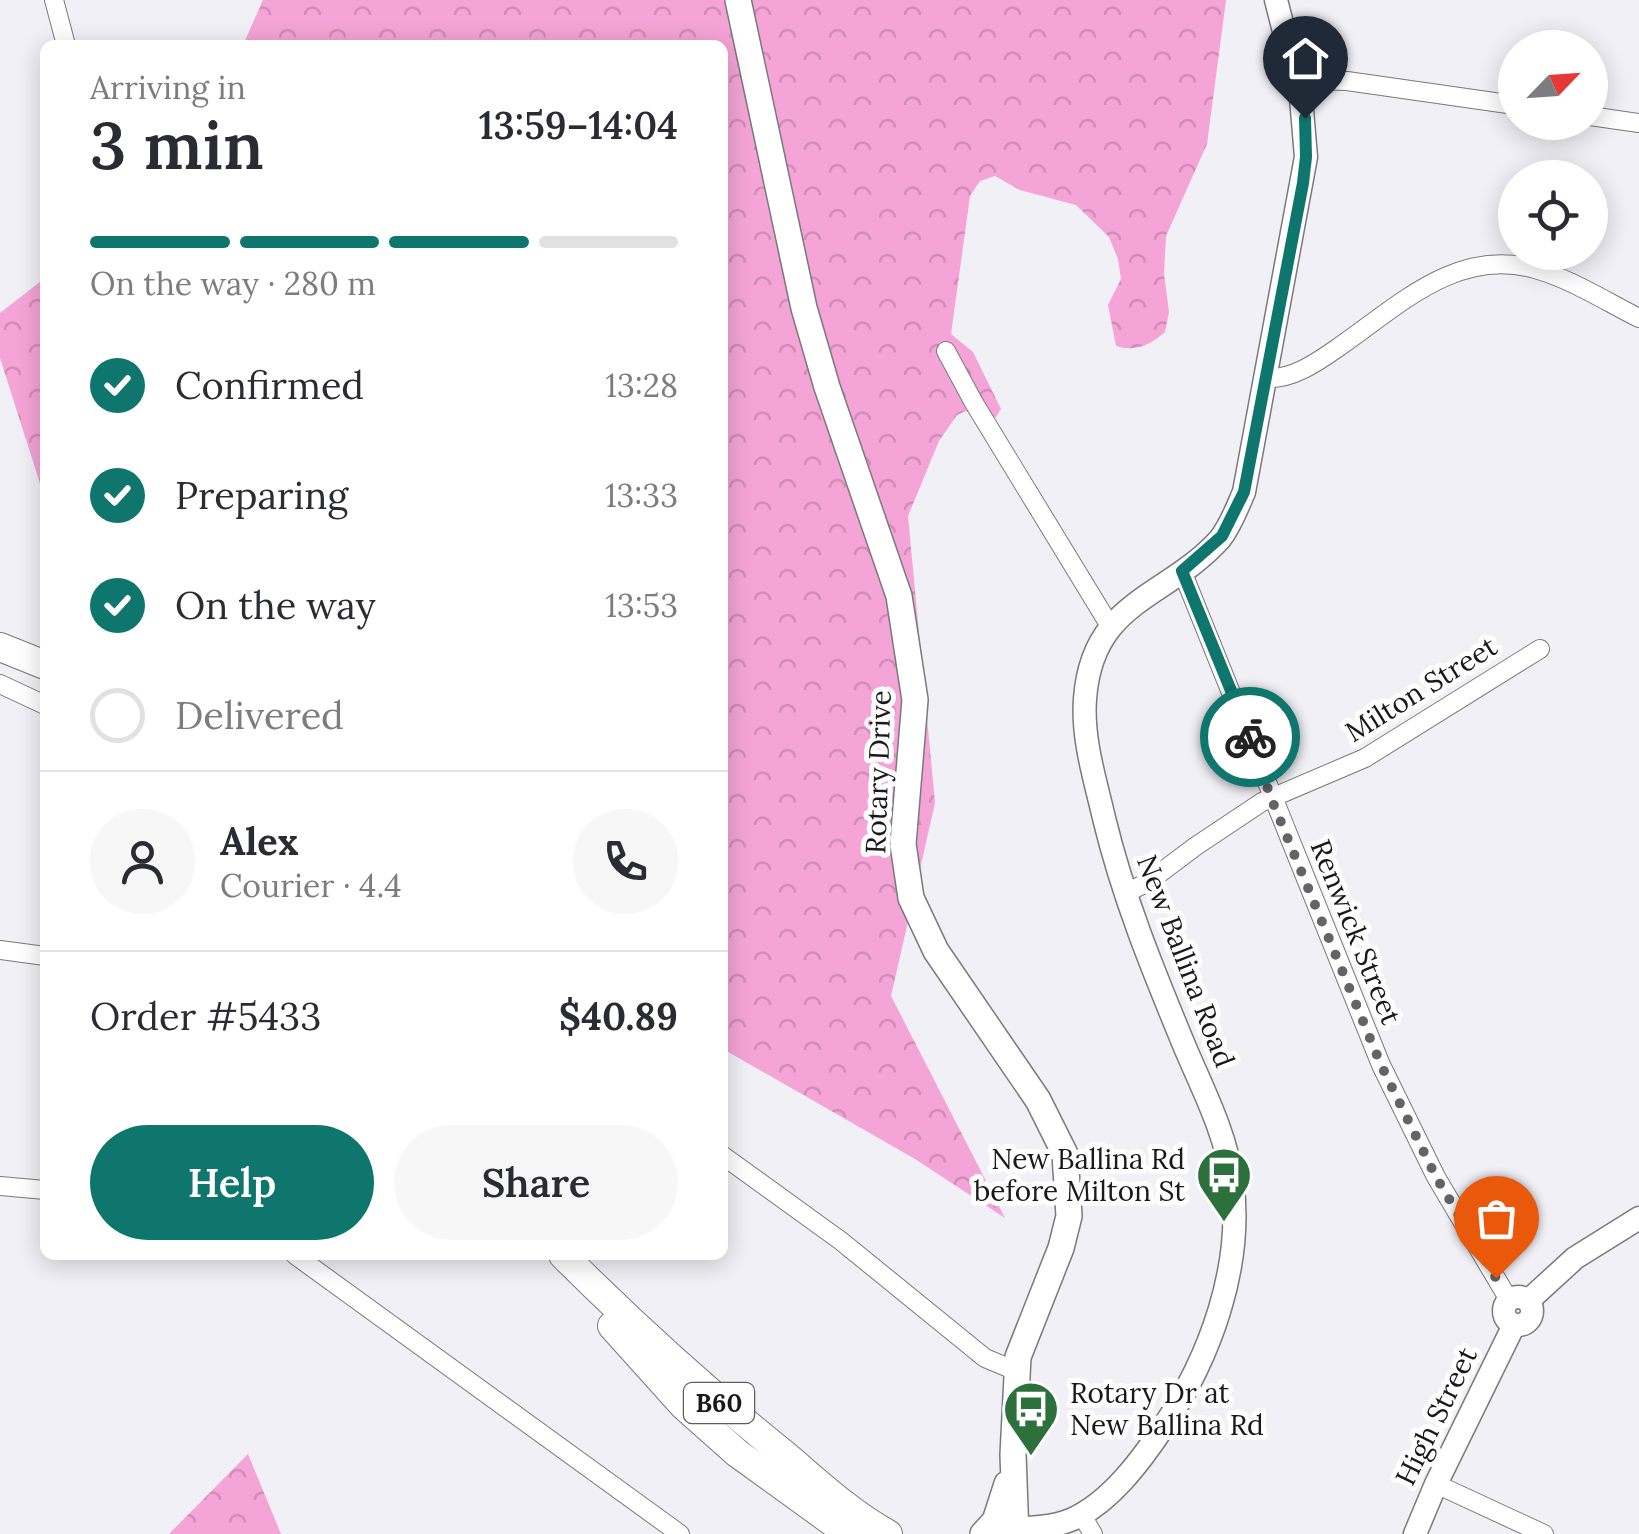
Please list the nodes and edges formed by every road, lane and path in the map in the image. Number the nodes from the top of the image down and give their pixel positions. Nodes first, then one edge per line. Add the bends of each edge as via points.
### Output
1 (54, 0) edge
2 (738, 0) edge
3 (1276, 0) edge
4 (65, 40) edge
5 (1296, 83) junction
6 (1498, 103) edge
7 (1608, 118) edge
8 (1639, 122) edge
9 (1639, 318) edge
10 (946, 351) dead end
11 (1266, 378) junction
12 (1182, 571) junction
13 (1110, 626) junction
14 (0, 647) edge
15 (1540, 648) dead end
16 (40, 664) edge
17 (0, 684) edge
18 (40, 703) edge
19 (1271, 798) junction
20 (1124, 894) junction
21 (0, 950) edge
22 (40, 955) edge
23 (728, 1159) edge
24 (0, 1186) edge
25 (40, 1190) edge
26 (1639, 1218) edge
27 (302, 1260) edge
28 (566, 1260) edge
29 (568, 1260) edge
30 (1519, 1301) junction
31 (1016, 1371) junction
32 (1436, 1484) junction
33 (1087, 1524) edge
34 (1003, 1532) edge
35 (680, 1534) edge
36 (849, 1534) edge
37 (888, 1534) edge
38 (1415, 1534) edge
39 (1544, 1534) edge

1 - 4 street
2 - 31 main road, Rotary Drive via 804,308 899,596 915,700 903,844 910,898 936,951 1038,1100 1065,1154 1069,1216
3 - 5 street, New Ballina Road
5 - 6 street via 1347,82
5 - 11 street, New Ballina Road via 1306,157
7 - 8 street
9 - 11 street via 1536,269 1470,266 1427,285 1320,360
10 - 13 street
11 - 12 street, New Ballina Road via 1236,512 1222,536
12 - 13 street, New Ballina Road
12 - 19 street, Renwick Street
13 - 20 street, New Ballina Road via 1089,675 1084,718
14 - 16 main road
15 - 19 street, Milton Street via 1364,758
17 - 18 street
19 - 20 street, Milton Street
19 - 30 street, Renwick Street via 1406,1119 1436,1177
20 - 33 street, New Ballina Road via 1224,1143 1234,1240 1220,1307 1194,1376 1168,1421
21 - 22 street
23 - 31 street via 985,1358
24 - 25 street
26 - 30 street
27 - 35 street
28 - 36 main road, B60 via 622,1340 683,1404
29 - 37 main road, B60 via 720,1404
30 - 32 street, High Street via 1532,1310 1531,1319 1514,1325
31 - 34 main road, Rotary Drive
32 - 38 street, High Street
32 - 39 street
33 - 34 street, New Ballina Road

